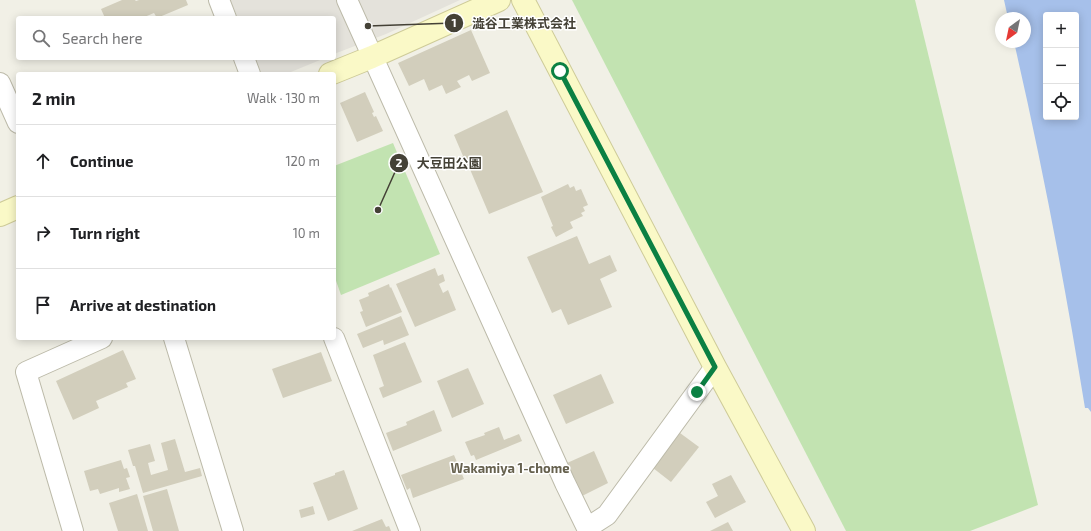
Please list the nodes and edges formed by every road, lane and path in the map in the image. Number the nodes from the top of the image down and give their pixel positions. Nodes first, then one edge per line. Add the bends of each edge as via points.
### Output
1 (218, 0) edge
2 (347, 0) edge
3 (499, 0) edge
4 (523, 0) edge
5 (225, 16) edge
6 (372, 57) junction
7 (245, 60) edge
8 (249, 72) edge
9 (335, 72) edge
10 (0, 83) edge
11 (16, 119) edge
12 (16, 208) edge
13 (0, 215) edge
14 (98, 340) edge
15 (175, 340) edge
16 (335, 340) edge
17 (715, 367) junction
18 (583, 529) edge
19 (73, 531) edge
20 (233, 531) edge
21 (410, 531) edge
22 (804, 531) edge

1 - 5 street
2 - 6 street
3 - 6 street
4 - 17 street
6 - 9 street
6 - 18 street via 562,476
7 - 8 street
10 - 11 street
12 - 13 street
14 - 19 street via 26,372
15 - 20 street
16 - 21 street
17 - 18 street via 607,515
17 - 22 street

